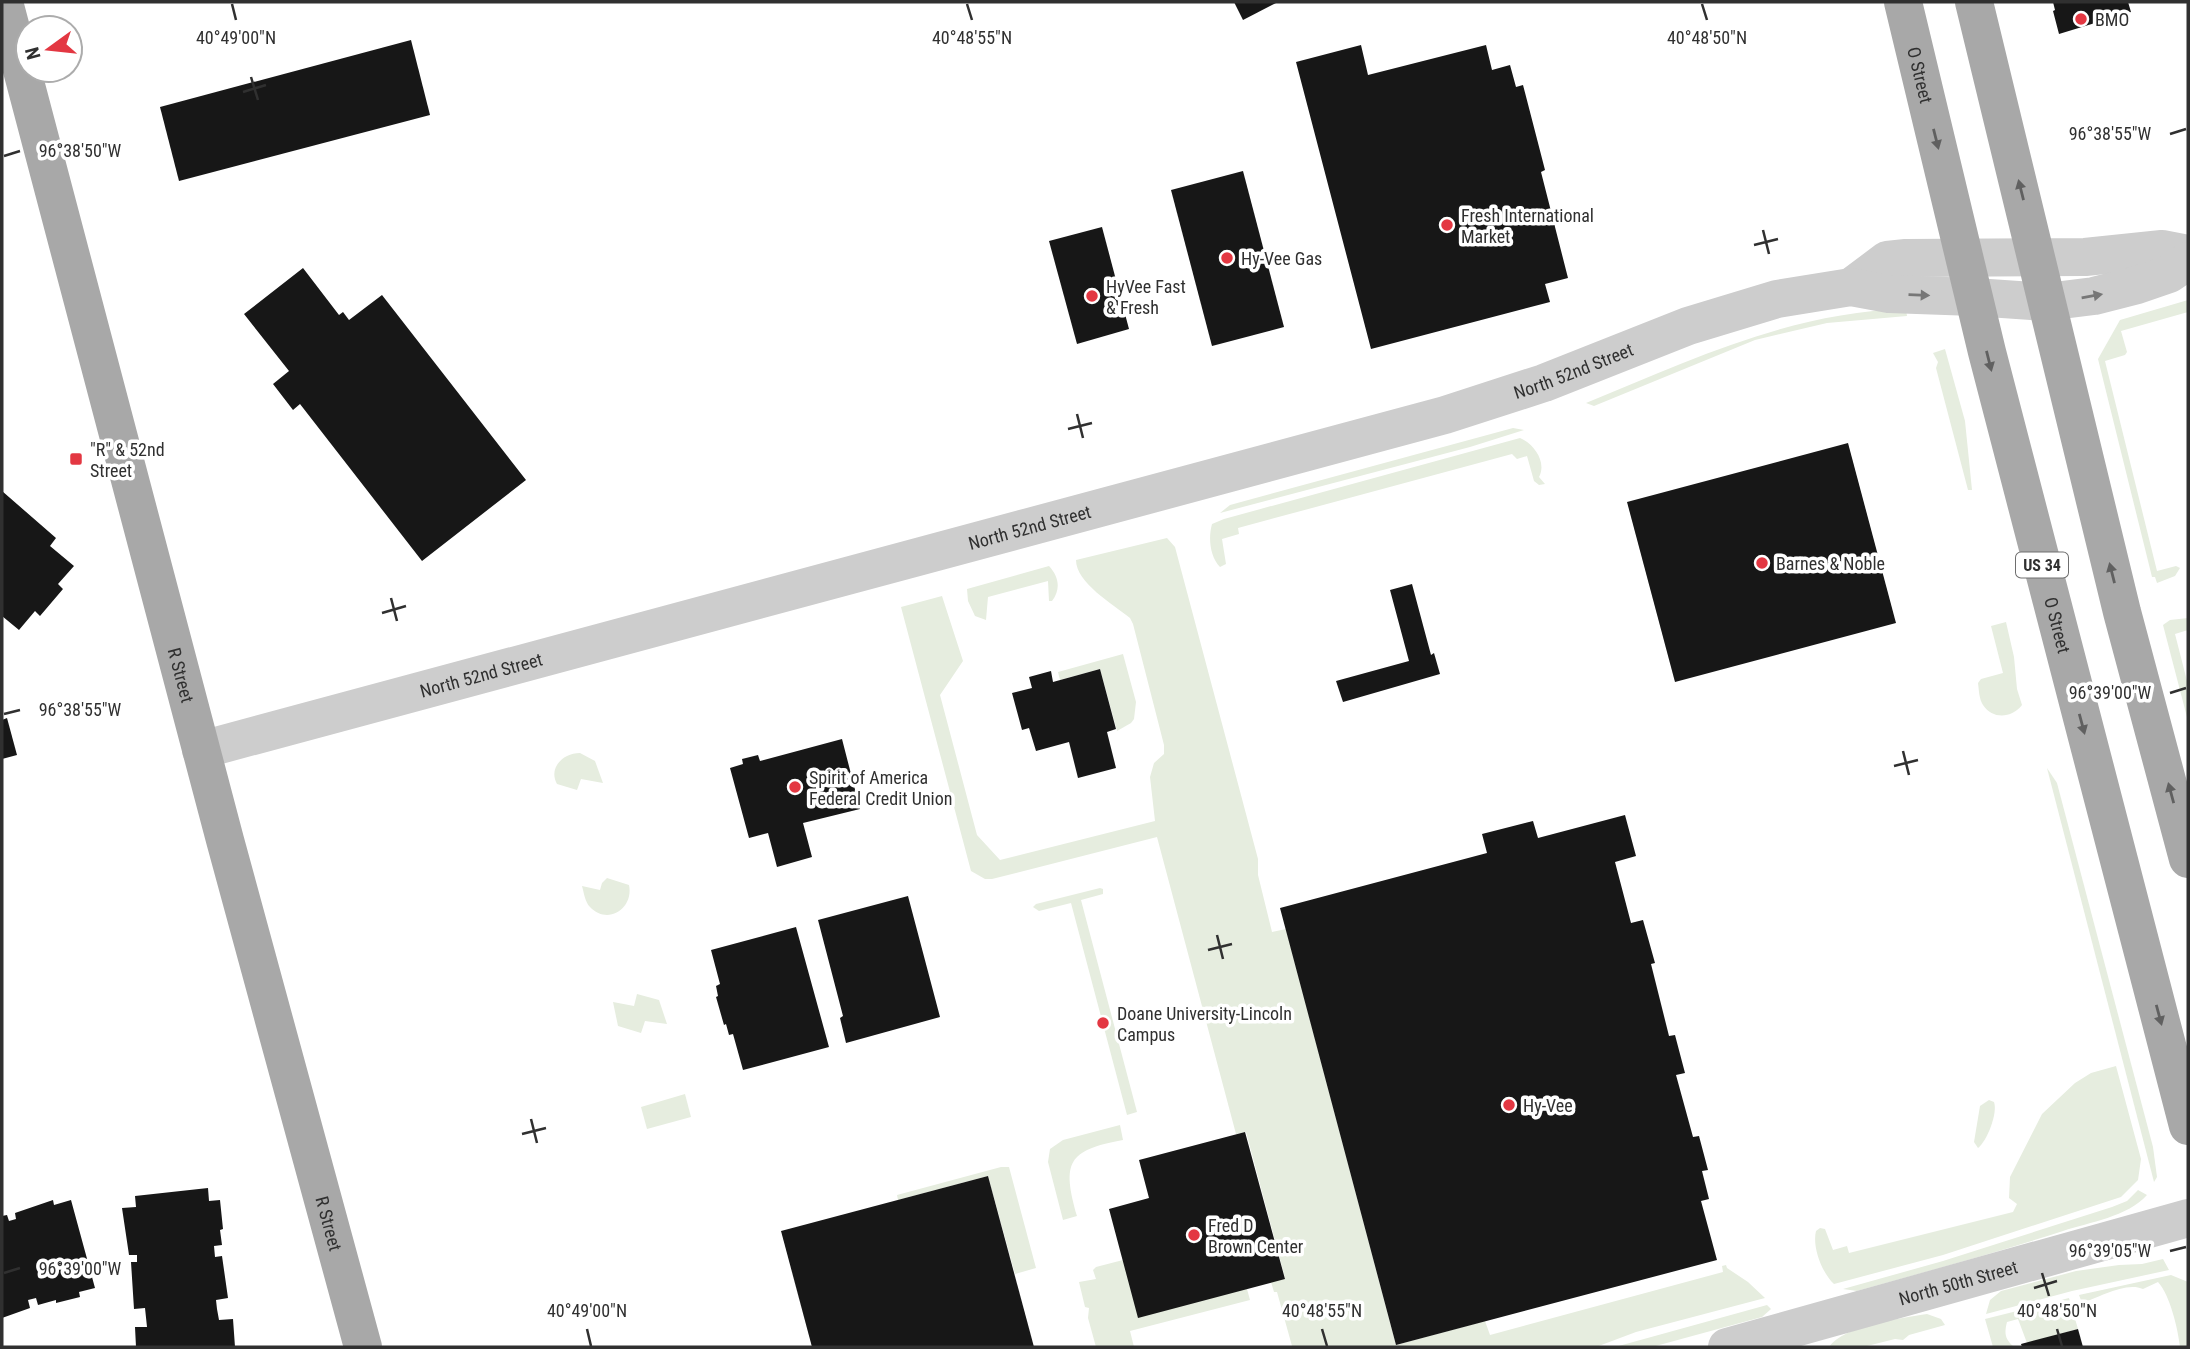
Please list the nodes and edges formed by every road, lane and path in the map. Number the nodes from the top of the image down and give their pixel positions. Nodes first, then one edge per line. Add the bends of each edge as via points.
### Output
1 (4, 2) edge
2 (1903, 2) edge
3 (1974, 2) edge
4 (2188, 254) edge
5 (2035, 256) junction
6 (1965, 258) junction
7 (2188, 261) edge
8 (1851, 287) junction
9 (1974, 296) junction
10 (2046, 302) junction
11 (201, 750) junction
12 (2115, 849) junction
13 (2188, 859) edge
14 (2188, 1023) edge
15 (2188, 1126) edge
16 (2188, 1218) edge
17 (363, 1347) edge
18 (1727, 1347) edge

1 - 11 main road, R Street
2 -> 6 main road, O Street / US 34
5 -> 3 main road
4 - 5 street, North 52nd Street via 2162,249 2085,257
5 - 6 street, North 52nd Street
5 - 10 main road
6 - 8 street, North 52nd Street via 1887,260
6 - 9 main road, O Street / US 34
10 -> 7 street, North 52nd Street via 2137,285 2169,274
8 -> 9 street, North 52nd Street via 1889,294
8 - 11 street, North 52nd Street via 1744,307 1544,383 1445,415
9 - 10 street, North 52nd Street
9 -> 12 main road, O Street / US 34
13 -> 10 main road
11 - 17 main road, R Street
12 - 14 main road via 2167,955
12 -> 15 main road, O Street / US 34
16 - 18 street, North 50th Street

